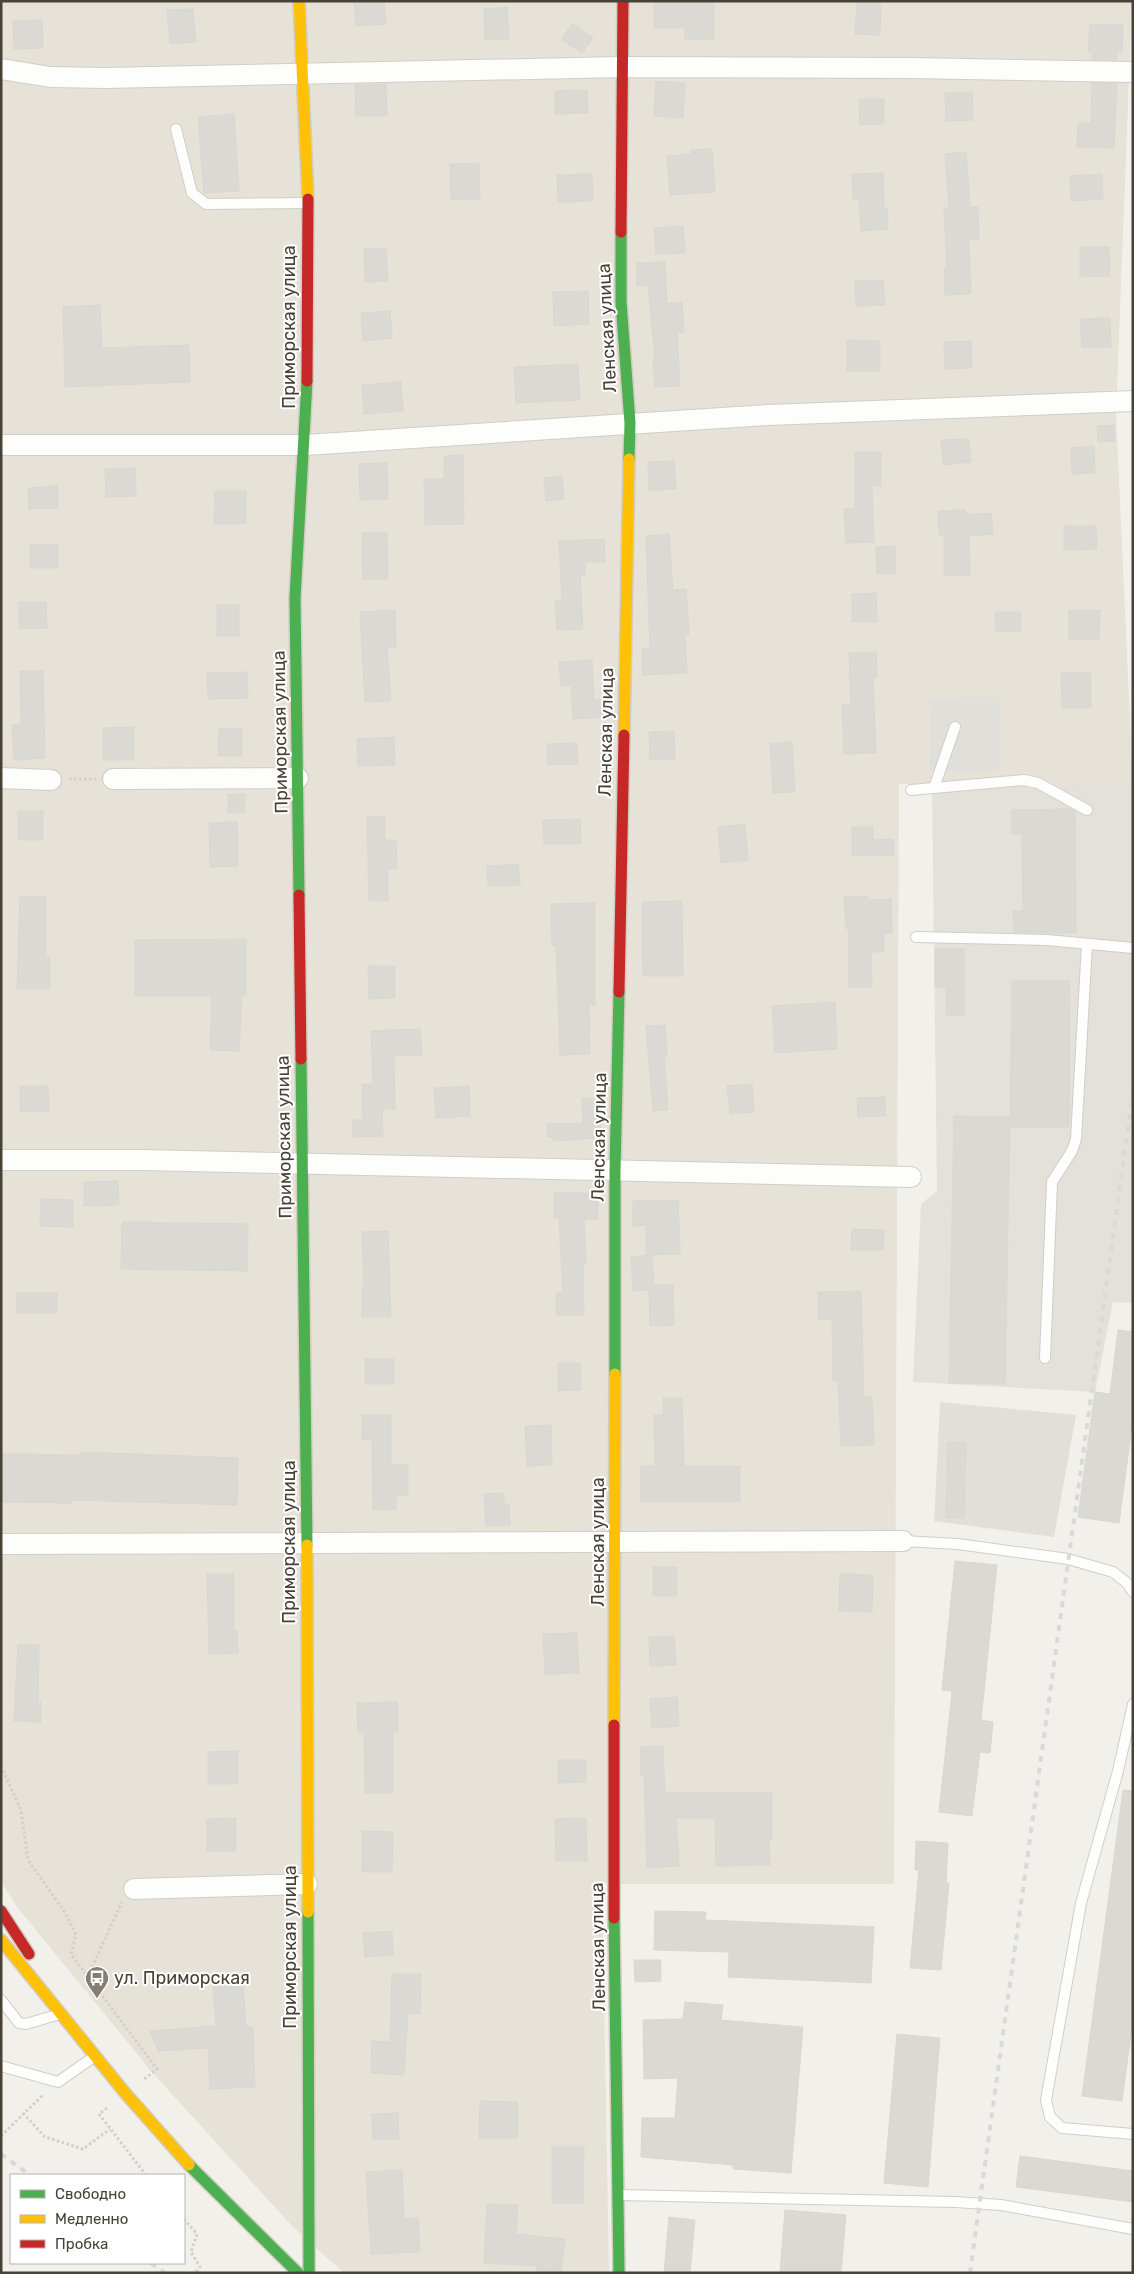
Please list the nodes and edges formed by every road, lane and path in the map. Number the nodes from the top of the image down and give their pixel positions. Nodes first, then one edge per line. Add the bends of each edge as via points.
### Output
1 (299, 1) edge
2 (623, 1) edge
3 (621, 67) junction
4 (1, 69) edge
5 (1133, 72) edge
6 (300, 74) junction
7 (176, 129) dead end
8 (307, 203) junction
9 (1133, 401) edge
10 (630, 423) junction
11 (1, 445) edge
12 (305, 445) junction
13 (955, 726) dead end
14 (1, 778) edge
15 (298, 778) junction
16 (113, 779) joint
17 (51, 780) joint
18 (934, 788) junction
19 (911, 790) dead end
20 (1087, 810) dead end
21 (916, 937) dead end
22 (1086, 944) junction
23 (1133, 948) edge
24 (1, 1160) edge
25 (301, 1163) junction
26 (615, 1171) junction
27 (911, 1177) dead end
28 (1045, 1358) dead end
29 (903, 1541) joint
30 (616, 1542) junction
31 (307, 1543) junction
32 (1, 1544) edge
33 (1133, 1592) edge
34 (1133, 1704) edge
35 (1, 1766) edge
36 (307, 1884) junction
37 (134, 1889) joint
38 (1, 1911) edge
39 (1, 1940) edge
40 (71, 1954) dead end
41 (88, 1976) dead end
42 (1, 2000) edge
43 (61, 2014) junction
44 (92, 2052) junction
45 (1, 2066) edge
46 (58, 2082) junction
47 (23, 2113) junction
48 (110, 2129) dead end
49 (1133, 2134) edge
50 (1, 2136) edge
51 (618, 2195) junction
52 (185, 2220) edge
53 (1133, 2229) edge
54 (195, 2273) edge
55 (298, 2273) edge
56 (309, 2273) edge
57 (619, 2273) edge

1 - 6 main road, Приморская улица
2 - 3 main road, Ленская улица
3 - 5 street
3 - 6 street
3 - 10 main road, Ленская улица via 621,302
4 - 6 street via 51,77 106,78
6 - 8 main road, Приморская улица
7 - 8 lane via 192,193 206,204
8 - 12 main road, Приморская улица
9 - 10 street
10 - 12 street
10 - 26 main road, Ленская улица
11 - 12 street
12 - 15 main road, Приморская улица via 295,598
13 - 18 lane
14 - 17 street
15 - 16 street
15 - 25 main road, Приморская улица
16 - 17 path
18 - 19 lane
18 - 20 lane via 1024,780 1038,783
21 - 22 lane
22 - 23 lane
22 - 28 lane via 1076,1139 1052,1182
24 - 25 street
25 - 26 street
25 - 31 main road, Приморская улица
26 - 27 street
26 - 30 main road, Ленская улица
29 - 30 street
29 - 33 lane via 958,1544 1068,1559 1113,1572
30 - 31 street
30 - 51 main road, Ленская улица via 614,1889
31 - 32 street
31 - 36 main road, Приморская улица
34 - 49 lane via 1081,1903 1046,2100 1050,2117 1062,2128
35 - 40 path via 21,1810 28,1860 64,1911 76,1935
36 - 37 street
36 - 56 main road, Приморская улица
37 - 41 path via 120,1906
38 - 44 main road
39 - 43 main road
42 - 43 lane via 19,2023
43 - 44 main road
44 - 46 lane
44 - 55 main road via 184,2160
45 - 46 lane
46 - 47 path
47 - 48 path via 45,2137 83,2149
47 - 50 path
51 - 53 lane via 1001,2205
51 - 57 main road, Ленская улица
52 - 54 path via 196,2234 191,2252 200,2266

